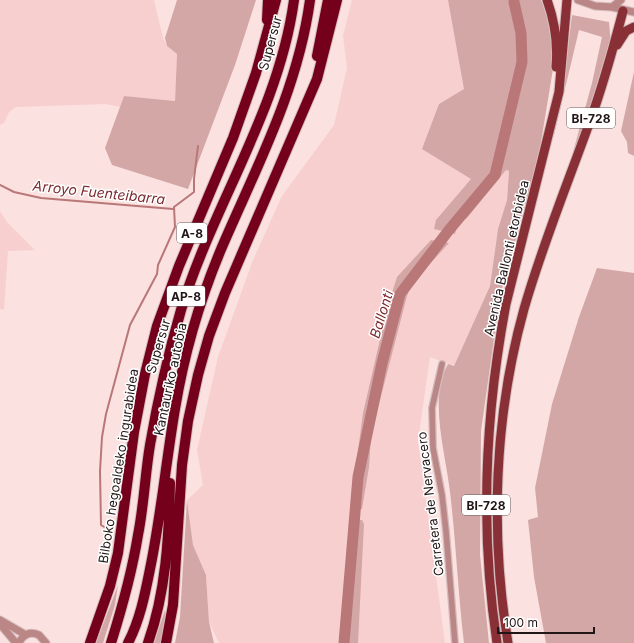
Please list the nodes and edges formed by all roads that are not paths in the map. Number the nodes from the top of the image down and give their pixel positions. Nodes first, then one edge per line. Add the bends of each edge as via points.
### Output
1 (268, 0) edge
2 (276, 0) edge
3 (294, 0) edge
4 (310, 0) edge
5 (328, 0) edge
6 (337, 0) edge
7 (548, 0) edge
8 (567, 0) edge
9 (578, 0) edge
10 (621, 0) edge
11 (624, 0) edge
12 (612, 7) junction
13 (623, 11) junction
14 (634, 12) edge
15 (634, 27) edge
16 (266, 38) junction
17 (614, 50) junction
18 (553, 112) junction
19 (298, 121) junction
20 (442, 364) dead end
21 (170, 443) junction
22 (173, 605) junction
23 (0, 620) edge
24 (0, 624) edge
25 (26, 635) junction
26 (130, 641) edge
27 (17, 643) edge
28 (46, 643) edge
29 (90, 643) edge
30 (111, 643) edge
31 (148, 643) edge
32 (166, 643) edge
33 (171, 643) edge
34 (455, 643) edge
35 (497, 643) edge
36 (508, 643) edge

1 - 16 highway
2 - 16 highway, Bilboko hegoaldeko ingurabidea / A-8
3 - 30 highway, Supersur / AP-8 via 285,43 268,99 202,251 161,382 139,534 123,606
4 - 21 highway, Kantauriko autobia / A-8 via 301,51 284,104 222,248 198,314 180,385
5 - 19 highway via 320,43
6 - 19 highway via 317,78
7 - 18 main road via 556,36
8 - 18 main road, Avenida Ballonti etorbidea / BI-728 via 564,52
9 - 12 street via 595,6
10 - 12 street
11 - 13 street
12 - 13 street
13 - 14 street
13 - 17 main road, BI-728
15 - 17 main road via 626,31
16 - 29 highway, Bilboko hegoaldeko ingurabidea / A-8 via 233,138 178,266 157,326 138,410 118,553 108,592
17 - 36 main road, BI-728 via 536,268 524,310 505,401 497,496 501,591
18 - 35 main road, Avenida Ballonti etorbidea / BI-728 via 499,338 488,453 486,513 489,575
19 - 22 highway via 225,292 198,375 182,465
20 - 34 street, Carretera de Nervacero via 432,408 433,448 442,495
21 - 26 highway, Kantauriko autobia / A-8 via 157,537 146,591
21 - 31 highway via 166,561 158,608
22 - 32 highway
22 - 33 highway via 176,615
23 - 25 street
24 - 27 street
25 - 27 street
25 - 28 street via 35,633

